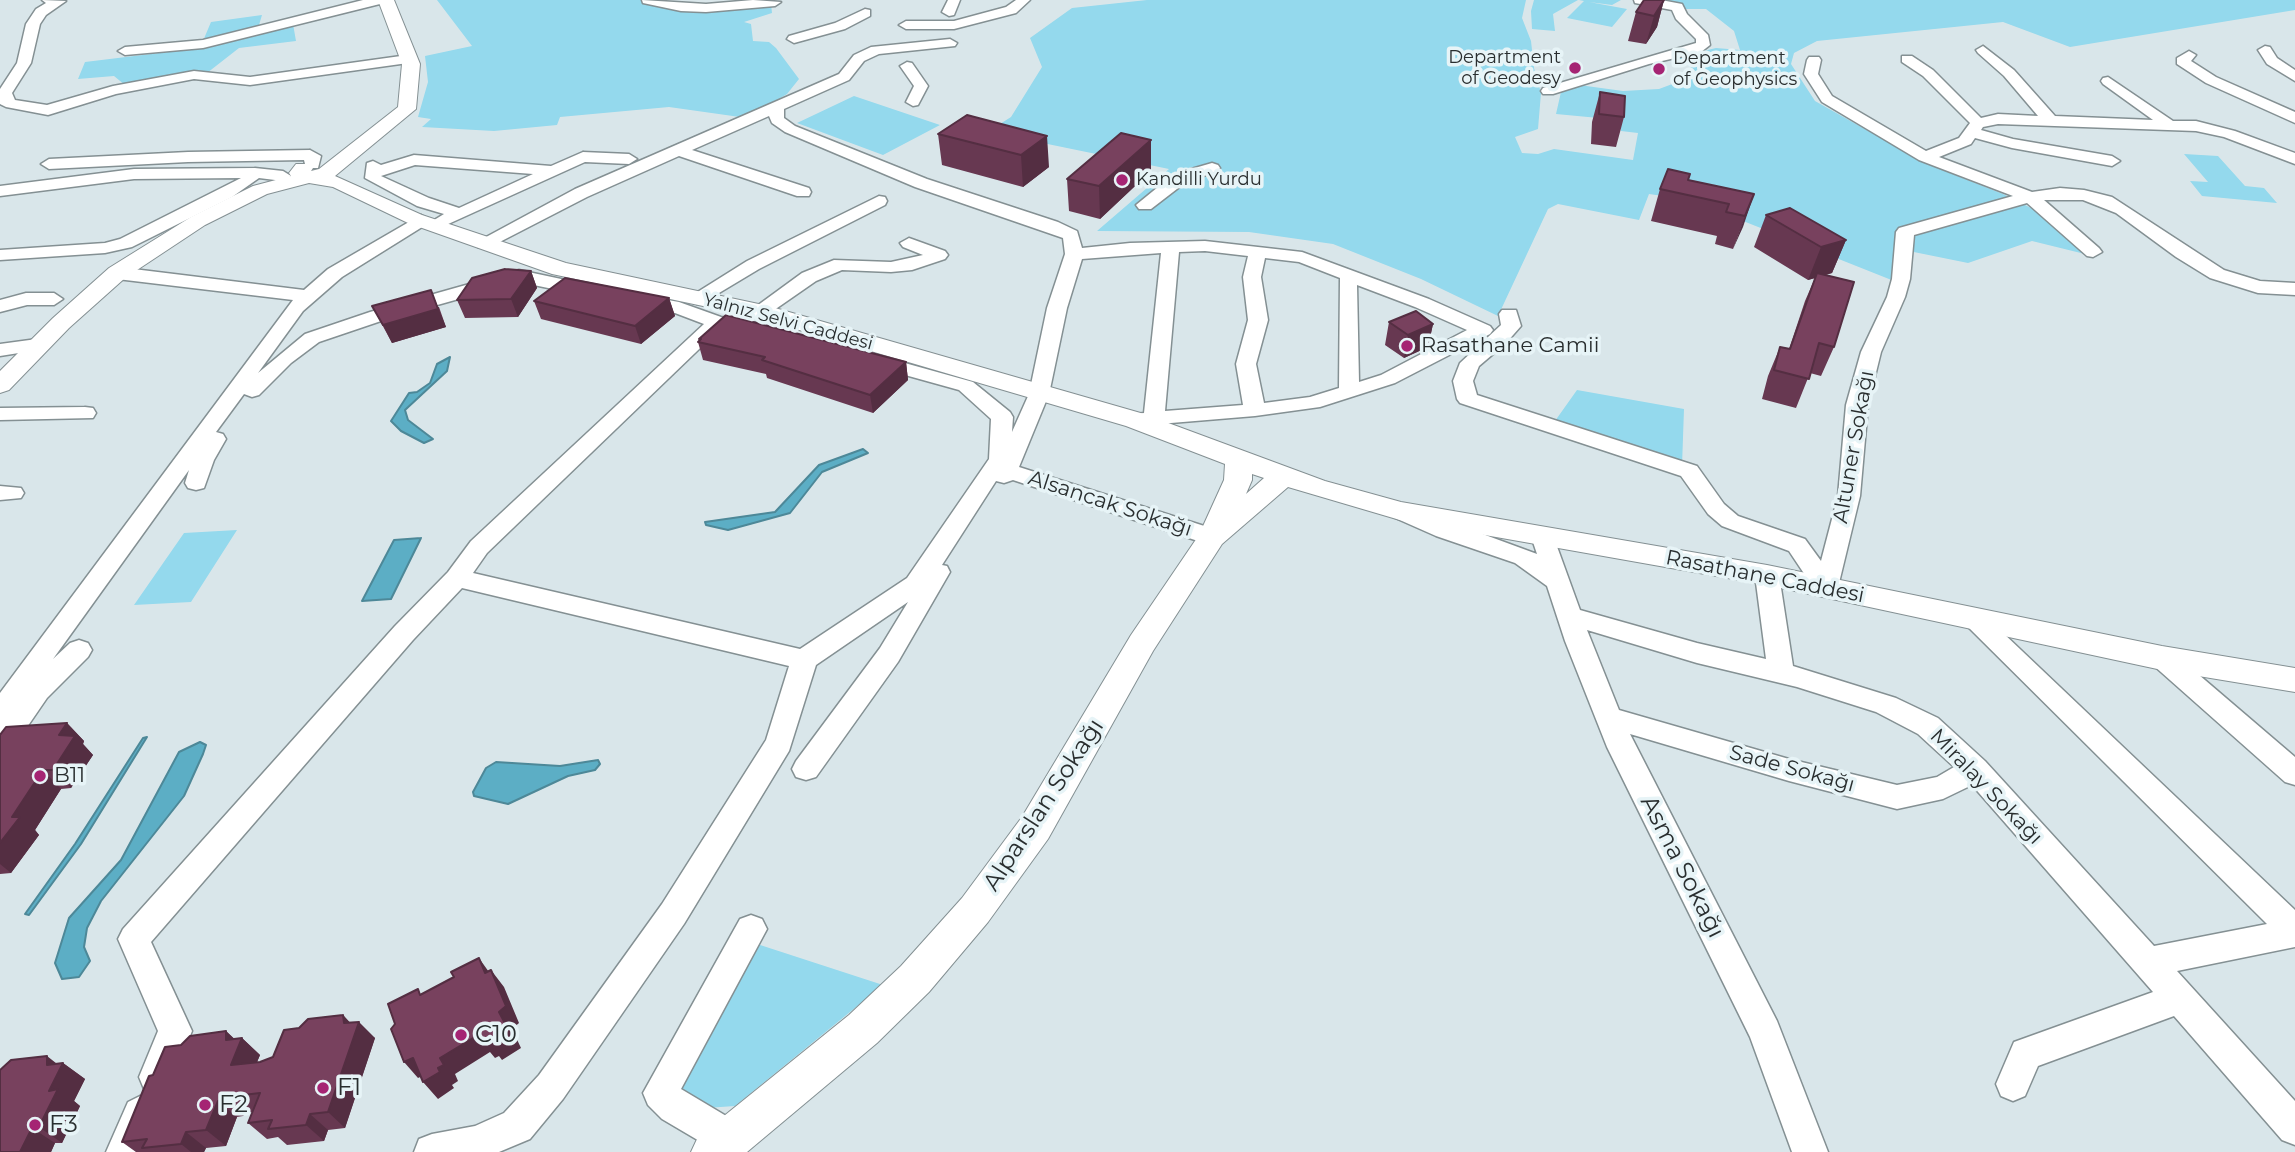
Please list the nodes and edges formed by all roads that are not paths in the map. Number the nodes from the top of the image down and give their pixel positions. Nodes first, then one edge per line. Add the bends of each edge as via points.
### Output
1 (48, 0) edge
2 (379, 0) edge
3 (386, 0) edge
4 (648, 0) edge
5 (1024, 0) edge
6 (1640, 0) edge
7 (775, 2) dead end
8 (865, 13) dead end
9 (906, 25) dead end
10 (794, 39) dead end
11 (950, 43) dead end
12 (126, 48) dead end
13 (1983, 50) dead end
14 (2265, 50) dead end
15 (2189, 55) dead end
16 (408, 59) junction
17 (1907, 59) dead end
18 (1814, 60) dead end
19 (907, 66) dead end
20 (2295, 77) edge
21 (2108, 81) dead end
22 (1548, 91) dead end
23 (913, 102) dead end
24 (5, 107) edge
25 (776, 109) junction
26 (2295, 118) edge
27 (2051, 121) junction
28 (2167, 124) junction
29 (1975, 127) junction
30 (680, 150) junction
31 (1925, 157) junction
32 (629, 159) dead end
33 (2295, 159) edge
34 (2112, 161) dead end
35 (49, 164) dead end
36 (1212, 168) dead end
37 (556, 169) junction
38 (319, 172) junction
39 (258, 181) junction
40 (30, 187) junction
41 (0, 191) edge
42 (803, 192) dead end
43 (2030, 197) junction
44 (880, 201) dead end
45 (1144, 205) dead end
46 (0, 211) edge
47 (458, 213) junction
48 (428, 223) junction
49 (484, 243) junction
50 (909, 243) dead end
51 (1171, 247) junction
52 (1258, 250) junction
53 (2093, 251) dead end
54 (1074, 254) junction
55 (0, 255) edge
56 (117, 273) junction
57 (1349, 277) junction
58 (2295, 289) edge
59 (308, 296) junction
60 (696, 298) junction
61 (54, 299) dead end
62 (0, 306) edge
63 (760, 311) junction
64 (1509, 314) dead end
65 (717, 322) junction
66 (37, 345) junction
67 (0, 350) edge
68 (0, 385) edge
69 (1349, 392) junction
70 (1039, 394) junction
71 (1255, 411) junction
72 (85, 413) dead end
73 (0, 414) edge
74 (1145, 419) junction
75 (1239, 460) junction
76 (1008, 471) junction
77 (1284, 476) junction
78 (196, 483) dead end
79 (1400, 511) junction
80 (1543, 536) junction
81 (1212, 537) junction
82 (1767, 575) junction
83 (457, 578) junction
84 (1558, 581) junction
85 (1826, 587) junction
86 (1570, 616) junction
87 (1973, 619) junction
88 (79, 650) dead end
89 (2162, 658) junction
90 (804, 660) junction
91 (1781, 672) junction
92 (2295, 680) edge
93 (0, 713) edge
94 (1608, 717) junction
95 (0, 744) edge
96 (806, 769) dead end
97 (1975, 769) junction
98 (2295, 774) edge
99 (751, 929) dead end
100 (2295, 932) edge
101 (2148, 962) junction
102 (2180, 999) junction
103 (2013, 1084) dead end
104 (2295, 1127) edge
105 (721, 1145) edge
106 (124, 1152) edge
107 (432, 1152) edge
108 (1810, 1152) edge

1 - 24 street via 61,1 41,12 33,24 24,63 5,93
2 - 12 street via 221,39 200,37
3 - 16 street
4 - 7 street via 706,8
5 - 9 street via 1011,10 954,25
6 - 22 street via 1677,7 1703,38 1703,45
8 - 10 street via 840,26
11 - 25 street via 876,50 859,58 844,77
13 - 27 street
14 - 20 street
15 - 26 street via 2182,61 2211,80
16 - 24 street via 250,81 194,75 113,90 48,110
16 - 38 street via 407,109
17 - 29 street via 1928,73
18 - 31 street via 1811,74 1827,99
19 - 23 street via 921,86
21 - 28 street
25 - 30 street
25 - 54 street via 777,120 790,129 921,183 1071,235
27 - 28 street
27 - 29 street via 1998,119
28 - 33 street via 2220,131
29 - 31 street via 1959,144
29 - 34 street via 2012,143
30 - 42 street
30 - 49 street via 581,192
31 - 43 street
32 - 37 street via 583,157
35 - 38 street via 310,155
36 - 45 street via 1180,178
37 - 47 street
37 - 47 street via 414,160 373,169 373,178
38 - 39 street
38 - 39 street
38 - 48 street, Yalnız Selvi Caddesi
39 - 40 street via 134,174
39 - 55 street via 246,182 126,243
39 - 56 street
40 - 41 street
40 - 46 street
43 - 53 street
43 - 58 street via 2072,194 2106,201 2217,274 2258,287
43 - 85 street, Altuner Sokağı via 1905,232 1901,279 1871,352 1857,405 1849,496
44 - 60 street
47 - 48 street
48 - 49 street, Yalnız Selvi Caddesi
48 - 59 street via 335,273
49 - 60 street, Yalnız Selvi Caddesi via 560,269
50 - 63 street via 939,255 902,266 840,264 809,277
51 - 52 street
51 - 54 street
51 - 74 street
52 - 57 street via 1302,257
52 - 71 street via 1252,277 1258,320 1246,364
54 - 70 street
56 - 59 street
56 - 66 street
57 - 69 street
57 - 69 street via 1483,330 1418,365
59 - 93 street
60 - 63 street, Yalnız Selvi Caddesi
61 - 62 street via 26,299
63 - 70 street, Yalnız Selvi Caddesi
64 - 85 street via 1511,326 1470,363 1463,381 1467,399 1689,471 1730,521 1797,545
65 - 78 street via 679,308 519,276 377,316 312,338 284,359 258,383 218,435
65 - 83 street via 479,547
65 - 90 street via 757,328 966,386 1002,417 1000,459 916,584
66 - 67 street
66 - 68 street
69 - 71 street
70 - 74 street, Yalnız Selvi Caddesi
70 - 76 street
71 - 74 street
72 - 73 street
74 - 75 street, Yalnız Selvi Caddesi via 1148,427
75 - 77 street, Rasathane Caddesi
75 - 81 street, Alparslan Sokağı via 1238,480
76 - 81 street, Alsancak Sokağı
76 - 96 street via 957,540 889,655
77 - 79 street, Rasathane Caddesi
77 - 81 street, Alparslan Sokağı
79 - 80 street, Rasathane Caddesi
79 - 84 street via 1524,557
80 - 82 street, Rasathane Caddesi
80 - 84 street, Asma Sokağı
81 - 105 street, Alparslan Sokağı via 1142,643 1041,818 975,910 915,979 863,1029
82 - 85 street, Rasathane Caddesi
82 - 91 street
83 - 90 street
83 - 106 street via 134,939 175,1031
84 - 86 street, Asma Sokağı
85 - 87 street, Rasathane Caddesi
86 - 91 street, Miralay Sokağı
86 - 94 street, Asma Sokağı
87 - 89 street, Rasathane Caddesi
87 - 100 street
88 - 95 street via 38,691
89 - 92 street, Rasathane Caddesi
89 - 98 street
90 - 107 street via 779,743 673,914 551,1087 517,1126 476,1144
91 - 97 street, Miralay Sokağı via 1886,705 1928,726
94 - 97 street, Sade Sokağı via 1897,797 1943,787
94 - 108 street, Asma Sokağı via 1765,1032
97 - 101 street, Miralay Sokağı
99 - 105 street via 660,1093
100 - 101 street
101 - 102 street, Miralay Sokağı
102 - 103 street via 2026,1054
102 - 104 street, Miralay Sokağı

